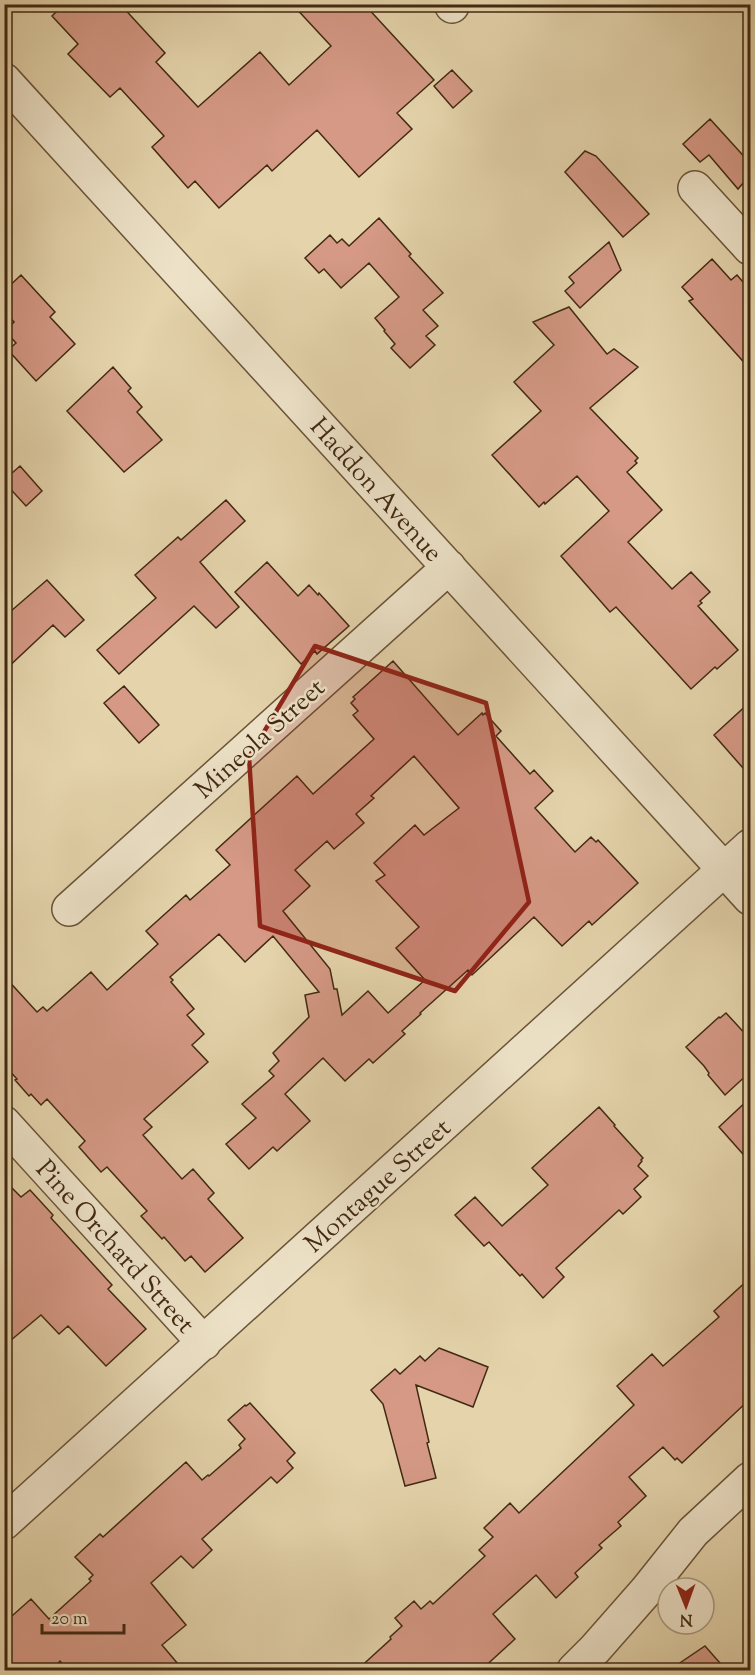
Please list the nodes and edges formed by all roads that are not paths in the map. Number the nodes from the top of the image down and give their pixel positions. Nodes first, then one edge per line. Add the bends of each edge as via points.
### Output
1 (4, 80) edge
2 (695, 188) dead end
3 (750, 248) edge
4 (449, 567) junction
5 (750, 846) edge
6 (725, 870) junction
7 (750, 898) edge
8 (69, 909) dead end
9 (4, 1123) edge
10 (204, 1342) junction
11 (750, 1479) edge
12 (4, 1523) edge
13 (574, 1671) edge

1 - 4 street, Haddon Avenue
2 - 3 street
4 - 6 street, Haddon Avenue
4 - 8 street, Mineola Street
5 - 6 street, Montague Street
6 - 7 street, Haddon Avenue
6 - 10 street, Montague Street
9 - 10 street, Pine Orchard Street
10 - 12 street, Montague Street
11 - 13 street via 693,1532

